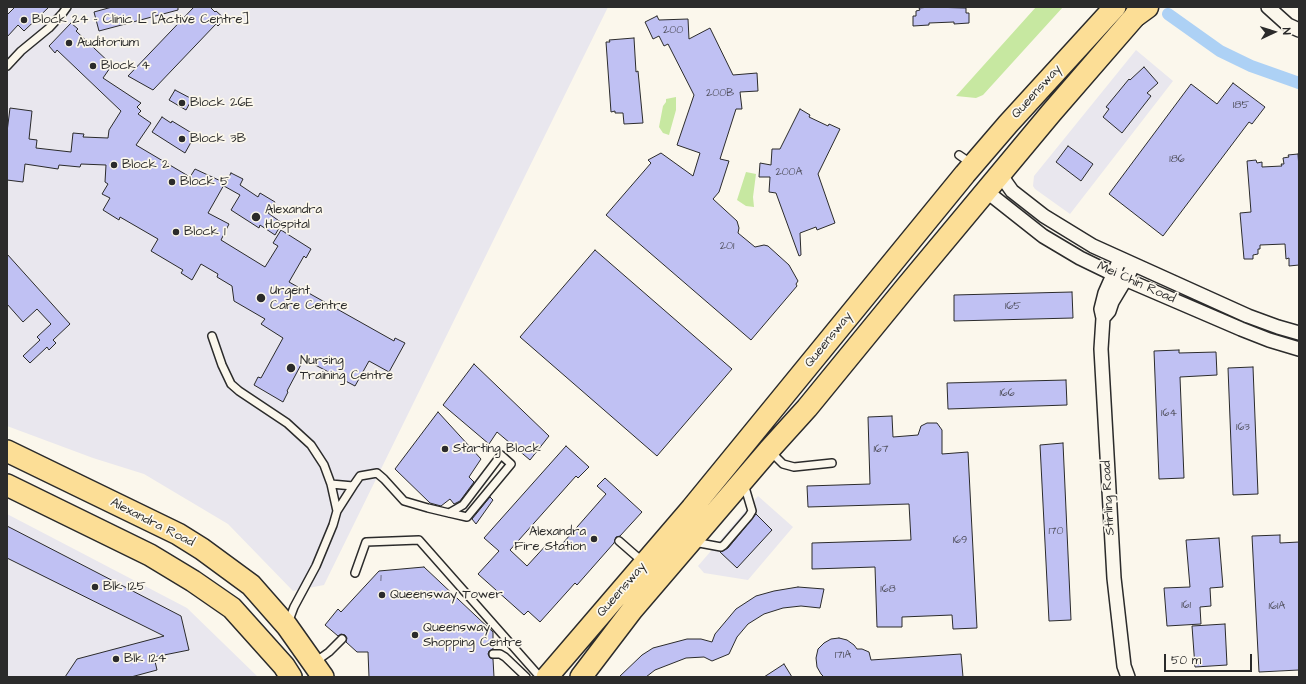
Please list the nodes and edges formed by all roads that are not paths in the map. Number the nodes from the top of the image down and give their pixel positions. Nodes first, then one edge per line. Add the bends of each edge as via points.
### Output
1 (67, 7) edge
2 (1115, 7) edge
3 (1268, 7) edge
4 (1142, 10) edge
5 (1299, 30) edge
6 (7, 66) edge
7 (1051, 113) junction
8 (1008, 124) junction
9 (1000, 174) junction
10 (986, 191) junction
11 (928, 221) junction
12 (948, 236) junction
13 (911, 241) junction
14 (932, 256) junction
15 (1115, 257) junction
16 (1134, 265) junction
17 (1108, 271) junction
18 (1127, 280) junction
19 (1103, 318) junction
20 (1299, 333) edge
21 (212, 336) dead end
22 (1299, 349) edge
23 (769, 450) junction
24 (7, 451) edge
25 (832, 463) dead end
26 (743, 480) junction
27 (331, 484) junction
28 (7, 485) edge
29 (353, 486) junction
30 (337, 511) junction
31 (449, 514) junction
32 (619, 541) dead end
33 (690, 542) junction
34 (645, 563) junction
35 (355, 572) dead end
36 (287, 626) junction
37 (342, 639) dead end
38 (493, 654) dead end
39 (318, 670) edge
40 (291, 677) edge
41 (526, 677) edge
42 (540, 677) edge
43 (547, 677) edge
44 (581, 677) edge
45 (1128, 677) edge

1 - 6 lane via 49,28
2 - 8 main road, Queensway
3 - 5 street via 1288,25
4 - 7 main road, Queensway
7 - 8 main road via 1035,109
7 - 9 main road, Queensway
8 - 11 main road, Queensway via 966,160
9 - 10 main road, Queensway
9 - 15 street, Mei Chin Road via 1012,191 1044,216
10 - 12 main road, Queensway
10 - 17 street, Mei Chin Road via 1043,236
11 - 12 main road via 934,234
11 - 13 main road, Queensway
12 - 14 main road, Queensway
13 - 14 main road via 925,241 930,246
13 - 34 main road, Queensway
14 - 23 main road, Queensway via 807,408
15 - 16 street, Mei Chin Road
15 - 17 street, Stirling Road
16 - 18 street, Stirling Road
16 - 20 street, Mei Chin Road via 1248,316
17 - 18 street, Mei Chin Road
17 - 19 street, Stirling Road via 1101,309
18 - 19 street, Stirling Road
18 - 22 street, Mei Chin Road via 1260,337
19 - 45 street, Stirling Road via 1101,349 1114,578 1124,666
21 - 27 lane via 231,384 287,423 311,446 324,465
23 - 25 lane via 783,464 794,468
23 - 26 main road, Queensway
24 - 36 main road, Alexandra Road via 178,534 251,585
26 - 33 main road, Queensway
26 - 33 lane via 752,511 749,516 721,547
27 - 29 lane
27 - 30 lane
28 - 40 main road via 150,555 194,581 232,608
29 - 30 lane
29 - 31 lane via 360,476 377,473 404,501
30 - 36 lane via 316,566
31 - 31 lane via 467,517 511,464 501,455 462,505
32 - 34 lane
33 - 44 main road, Queensway via 626,612
34 - 43 main road, Queensway via 603,618
35 - 42 lane via 366,542 420,540
36 - 39 main road, Alexandra Road
37 - 39 lane via 329,652
38 - 41 lane via 505,657

